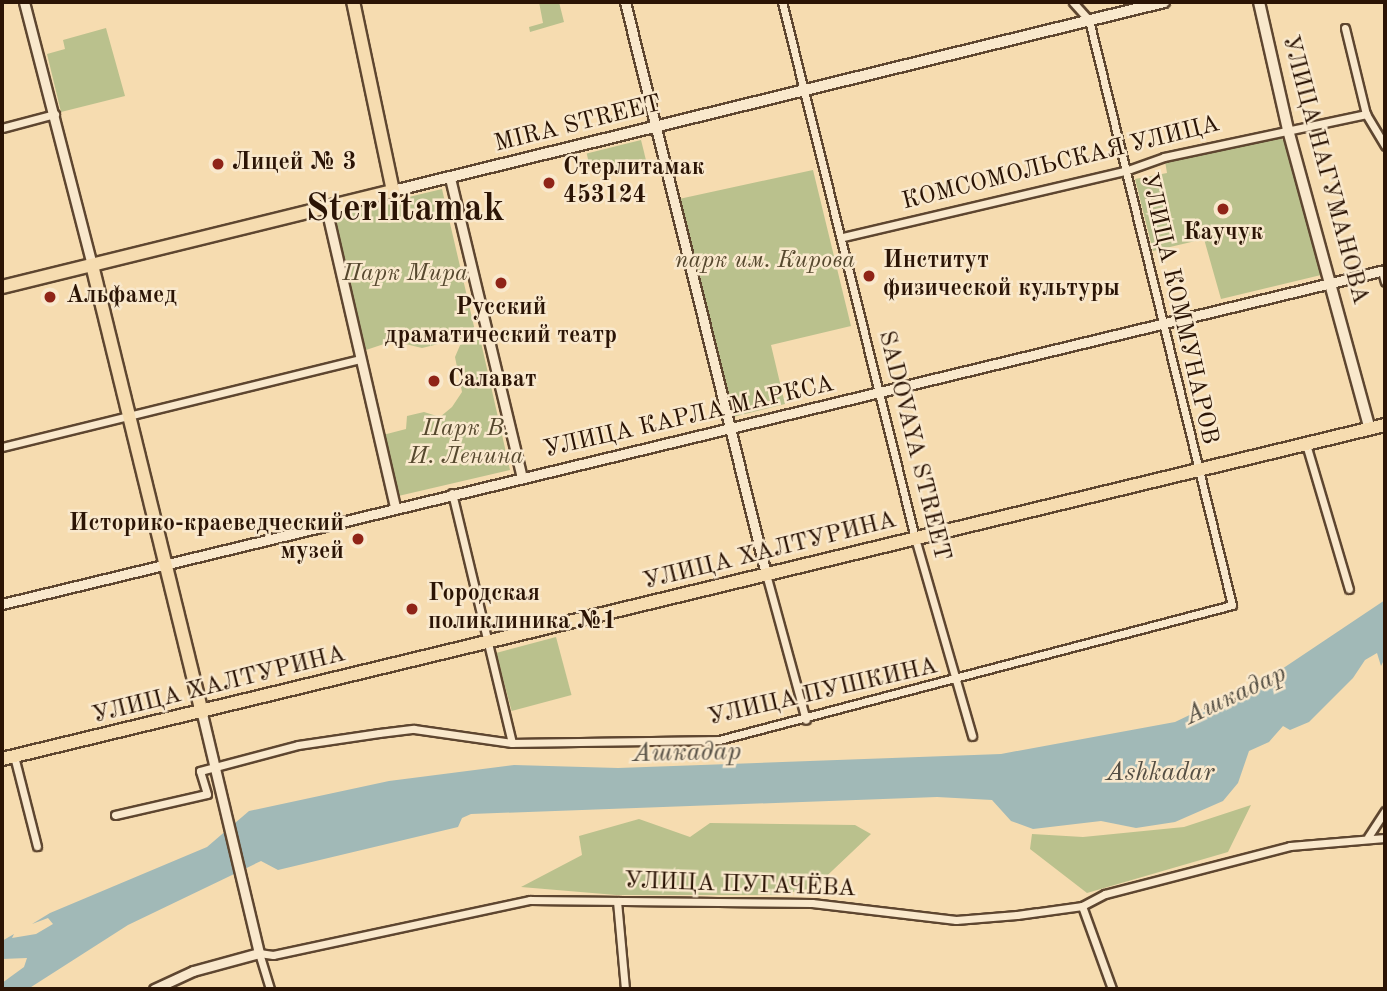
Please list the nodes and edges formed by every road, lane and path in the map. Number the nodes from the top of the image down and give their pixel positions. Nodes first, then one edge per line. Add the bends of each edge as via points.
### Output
1 (24, 2) edge
2 (346, 2) edge
3 (353, 2) edge
4 (625, 2) edge
5 (782, 2) edge
6 (1073, 2) edge
7 (1164, 2) edge
8 (1259, 2) edge
9 (1089, 20) junction
10 (1345, 28) dead end
11 (807, 88) junction
12 (56, 114) junction
13 (1366, 114) junction
14 (2, 128) edge
15 (659, 128) junction
16 (1288, 130) junction
17 (1385, 146) edge
18 (1125, 171) junction
19 (450, 178) junction
20 (390, 192) junction
21 (326, 208) junction
22 (843, 237) junction
23 (92, 265) junction
24 (1384, 271) edge
25 (1385, 282) edge
26 (1332, 283) junction
27 (2, 287) edge
28 (1160, 324) junction
29 (360, 359) junction
30 (879, 392) junction
31 (128, 416) junction
32 (1385, 425) edge
33 (732, 427) junction
34 (1370, 429) junction
35 (1306, 444) junction
36 (2, 447) edge
37 (1196, 470) junction
38 (522, 477) junction
39 (452, 494) junction
40 (395, 507) junction
41 (915, 538) junction
42 (164, 567) junction
43 (766, 574) junction
44 (1349, 589) dead end
45 (2, 604) edge
46 (1232, 605) joint
47 (488, 643) junction
48 (956, 681) junction
49 (202, 713) junction
50 (806, 720) junction
51 (972, 736) dead end
52 (512, 743) junction
53 (8, 758) edge
54 (216, 767) junction
55 (1385, 811) edge
56 (115, 815) dead end
57 (1368, 837) junction
58 (1385, 838) edge
59 (37, 846) dead end
60 (617, 901) junction
61 (1082, 906) junction
62 (259, 953) junction
63 (154, 989) edge
64 (270, 989) edge
65 (625, 989) edge
66 (1112, 989) edge

1 - 12 street
2 - 20 main road
3 - 20 main road
4 - 15 street
5 - 11 street, SADOVAYA STREET
6 - 9 street
7 - 9 main road, MIRA STREET
8 - 16 main road, УЛИЦА НАГУМАНОВА
9 - 11 main road, MIRA STREET
9 - 18 street, УЛИЦА КОММУНАРОВ
10 - 13 street
11 - 15 main road, MIRA STREET
11 - 22 street, SADOVAYA STREET
12 - 14 street
12 - 23 street
13 - 16 street, КОМСОМОЛЬСКАЯ УЛИЦА
13 - 17 street
15 - 19 main road, MIRA STREET
15 - 33 street
16 - 18 street, КОМСОМОЛЬСКАЯ УЛИЦА via 1164,157
16 - 26 main road, УЛИЦА НАГУМАНОВА
18 - 22 street, КОМСОМОЛЬСКАЯ УЛИЦА
18 - 28 street, УЛИЦА КОММУНАРОВ
19 - 20 main road, MIRA STREET
19 - 38 street
20 - 21 main road, MIRA STREET
21 - 23 main road, MIRA STREET
21 - 29 street
22 - 30 street, SADOVAYA STREET
23 - 27 main road, MIRA STREET
23 - 31 main road
24 - 25 street
24 - 26 street, УЛИЦА КАРЛА МАРКСА
26 - 28 street, УЛИЦА КАРЛА МАРКСА
26 - 34 main road, УЛИЦА НАГУМАНОВА
28 - 30 street, УЛИЦА КАРЛА МАРКСА
28 - 37 street, УЛИЦА КОММУНАРОВ
29 - 31 street
29 - 40 street
30 - 33 street, УЛИЦА КАРЛА МАРКСА
30 - 41 street, SADOVAYA STREET
31 - 36 street
31 - 42 main road
32 - 34 main road, УЛИЦА ХАЛТУРИНА
33 - 38 street, УЛИЦА КАРЛА МАРКСА
33 - 43 street
34 - 35 main road, УЛИЦА ХАЛТУРИНА
35 - 37 main road, УЛИЦА ХАЛТУРИНА
35 - 44 street
37 - 41 main road, УЛИЦА ХАЛТУРИНА
37 - 46 street, УЛИЦА КОММУНАРОВ
38 - 39 street, УЛИЦА КАРЛА МАРКСА
39 - 40 street, УЛИЦА КАРЛА МАРКСА
39 - 47 street
40 - 42 street, УЛИЦА КАРЛА МАРКСА
41 - 43 main road, УЛИЦА ХАЛТУРИНА
41 - 48 street, SADOVAYA STREET
42 - 45 street, УЛИЦА КАРЛА МАРКСА
42 - 49 main road
43 - 47 main road, УЛИЦА ХАЛТУРИНА
43 - 50 street
46 - 48 street, УЛИЦА ПУШКИНА
47 - 49 main road, УЛИЦА ХАЛТУРИНА
47 - 52 street
48 - 50 street, УЛИЦА ПУШКИНА
48 - 51 street, SADOVAYA STREET
49 - 53 main road, УЛИЦА ХАЛТУРИНА
49 - 54 street
50 - 52 street, УЛИЦА ПУШКИНА via 695,742
52 - 54 street, УЛИЦА ПУШКИНА via 414,729 298,745
53 - 59 street
54 - 56 street via 200,771 207,794
54 - 62 street
55 - 57 street
57 - 58 street, УЛИЦА ПУГАЧЁВА
57 - 61 street, УЛИЦА ПУГАЧЁВА via 1290,846 1105,894
60 - 61 street, УЛИЦА ПУГАЧЁВА via 812,903 956,920
60 - 62 street, УЛИЦА ПУГАЧЁВА via 530,900 273,955
60 - 65 street
61 - 66 street
62 - 63 street, УЛИЦА ПУГАЧЁВА via 193,971
62 - 64 street

